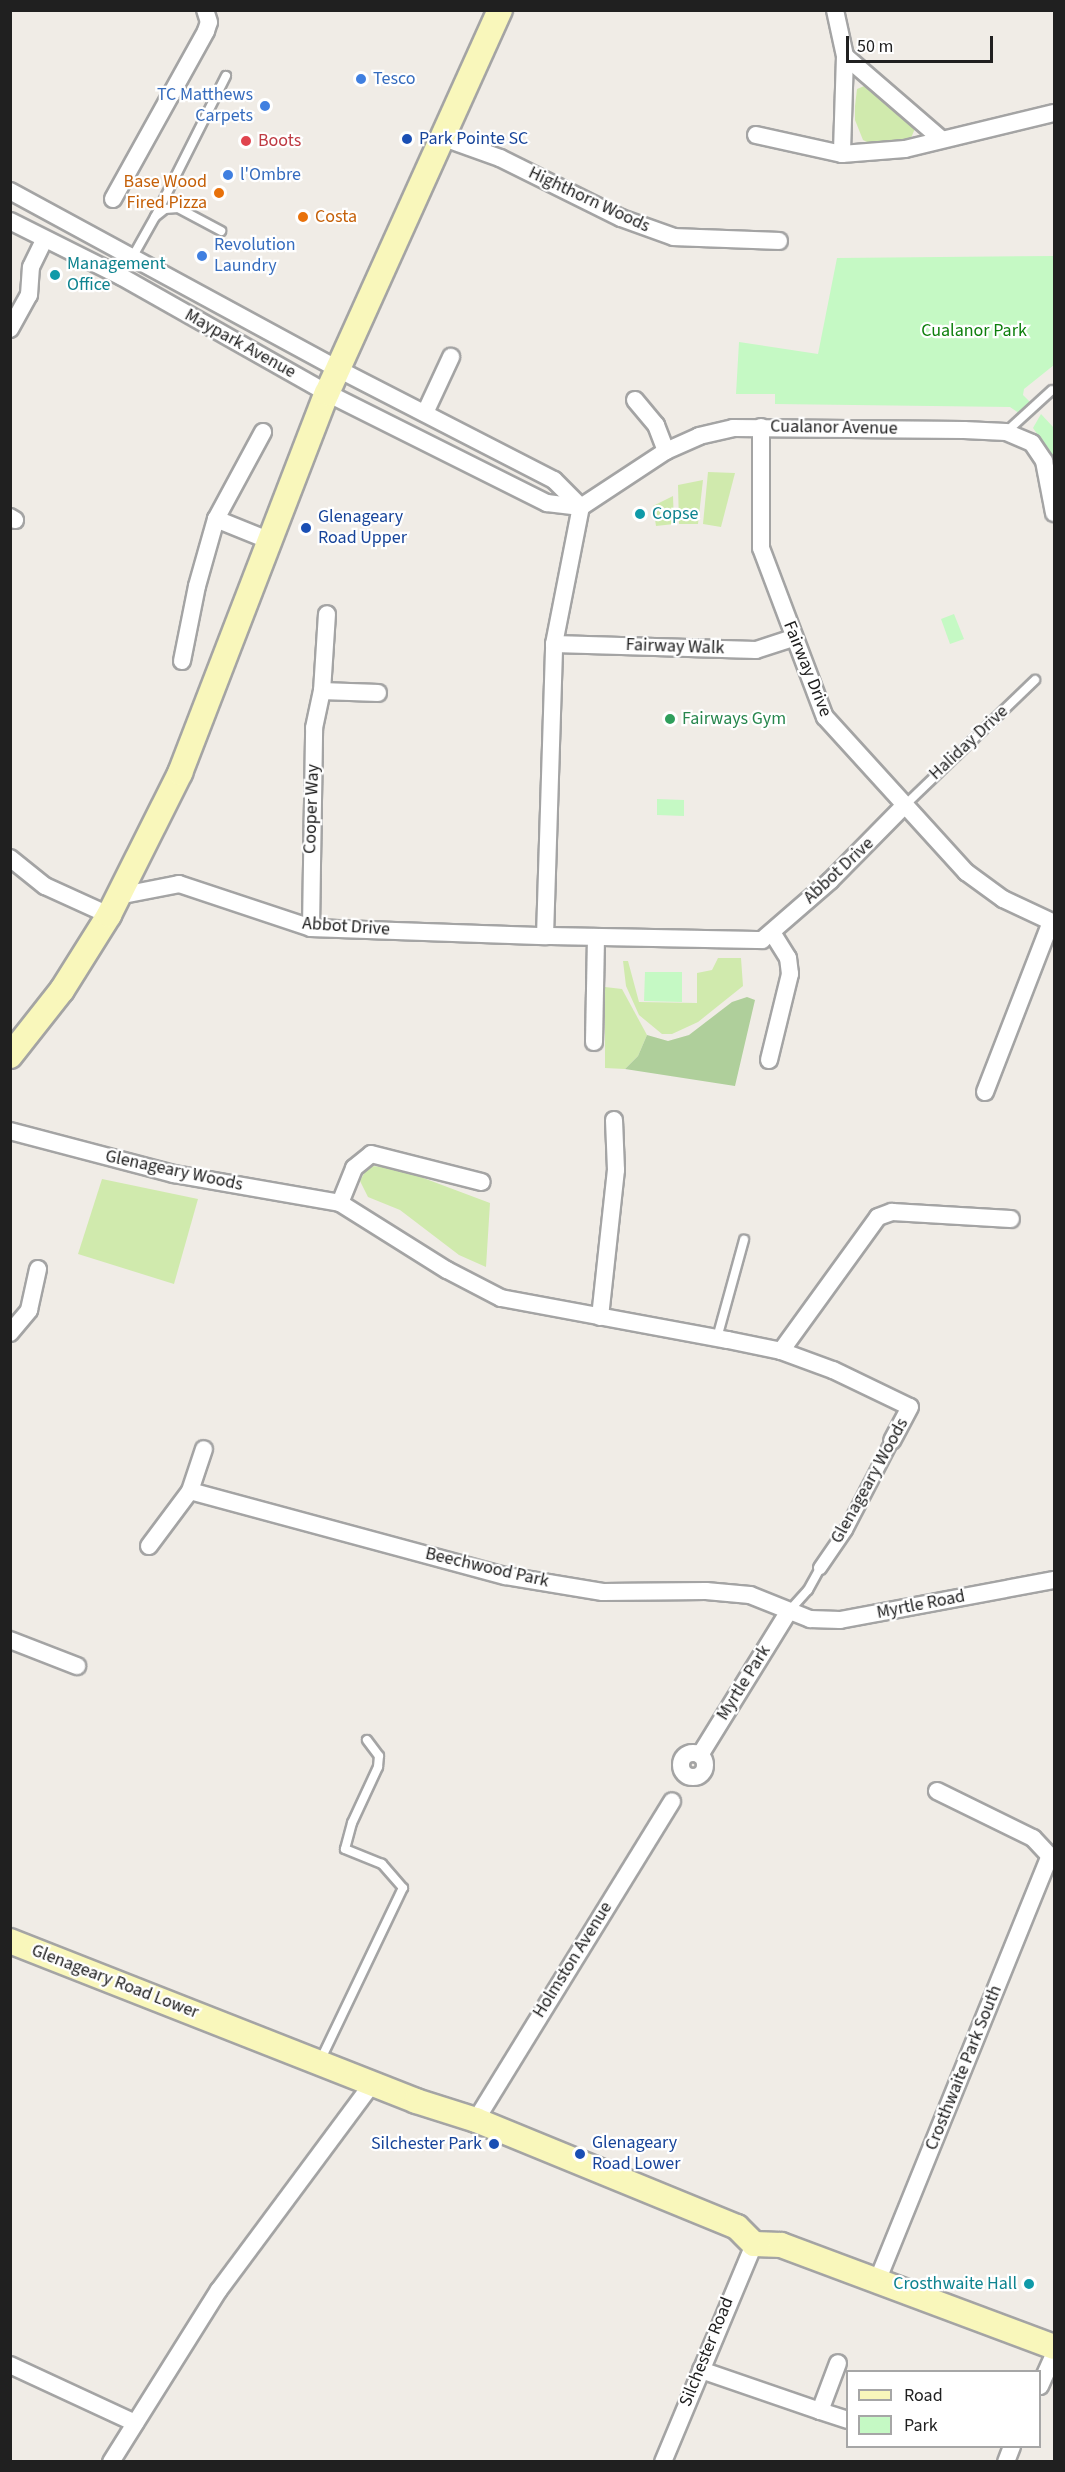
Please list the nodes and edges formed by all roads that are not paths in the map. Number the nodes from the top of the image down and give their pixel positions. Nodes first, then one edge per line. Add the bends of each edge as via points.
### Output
1 (205, 10) edge
2 (500, 10) edge
3 (835, 10) edge
4 (845, 56) junction
5 (226, 76) dead end
6 (1054, 114) edge
7 (756, 135) dead end
8 (441, 137) junction
9 (941, 139) junction
10 (842, 154) junction
11 (10, 191) edge
12 (113, 199) dead end
13 (154, 217) junction
14 (10, 222) edge
15 (221, 231) dead end
16 (44, 240) junction
17 (779, 241) dead end
18 (133, 256) junction
19 (122, 277) junction
20 (10, 329) edge
21 (451, 357) dead end
22 (338, 369) junction
23 (1052, 390) dead end
24 (327, 393) junction
25 (635, 400) dead end
26 (425, 412) junction
27 (761, 427) junction
28 (263, 432) dead end
29 (1006, 432) junction
30 (666, 451) junction
31 (581, 507) junction
32 (1054, 513) edge
33 (216, 519) junction
34 (268, 540) junction
35 (327, 614) dead end
36 (794, 638) junction
37 (554, 644) junction
38 (182, 661) dead end
39 (1035, 680) dead end
40 (322, 691) junction
41 (378, 693) dead end
42 (904, 806) junction
43 (10, 858) edge
44 (114, 905) junction
45 (1053, 922) edge
46 (310, 928) junction
47 (773, 934) junction
48 (545, 936) junction
49 (596, 937) junction
50 (594, 1042) dead end
51 (10, 1056) edge
52 (769, 1060) dead end
53 (985, 1092) dead end
54 (614, 1120) dead end
55 (10, 1131) edge
56 (482, 1182) dead end
57 (340, 1203) junction
58 (1011, 1219) dead end
59 (744, 1240) dead end
60 (38, 1269) dead end
61 (600, 1317) junction
62 (10, 1333) edge
63 (717, 1338) junction
64 (781, 1352) junction
65 (892, 1442) joint
66 (204, 1449) dead end
67 (190, 1491) junction
68 (149, 1546) dead end
69 (820, 1568) joint
70 (1054, 1580) edge
71 (789, 1611) junction
72 (10, 1640) edge
73 (77, 1666) dead end
74 (367, 1740) dead end
75 (700, 1755) dead end
76 (937, 1791) dead end
77 (672, 1801) dead end
78 (1052, 1856) edge
79 (10, 1941) edge
80 (319, 2063) junction
81 (372, 2084) junction
82 (476, 2120) junction
83 (754, 2244) junction
84 (878, 2279) junction
85 (1054, 2347) edge
86 (1054, 2355) edge
87 (838, 2363) dead end
88 (10, 2365) edge
89 (701, 2370) junction
90 (1041, 2383) edge
91 (820, 2411) junction
92 (846, 2419) edge
93 (135, 2423) junction
94 (111, 2462) edge
95 (663, 2462) edge

1 - 12 street via 209,22 206,31
2 - 8 main road
3 - 4 street
4 - 9 street
4 - 10 street
5 - 13 lane
6 - 9 street
7 - 10 street
8 - 17 street, Highthorn Woods via 500,158 621,218 674,237
8 - 22 main road
9 - 10 street via 905,149
11 - 18 street, Maypark Avenue
13 - 15 lane via 165,209 178,208
13 - 18 lane
14 - 16 street, Maypark Avenue
16 - 19 street, Maypark Avenue
16 - 20 street via 31,267 29,295
18 - 19 street
18 - 22 street, Maypark Avenue
19 - 24 street, Maypark Avenue
21 - 26 street
22 - 24 main road
22 - 26 street
23 - 29 lane
24 - 31 street via 547,502
24 - 34 main road
25 - 30 street via 656,425
26 - 31 street via 554,480
27 - 29 street, Cualanor Avenue
27 - 30 street, Cualanor Avenue via 715,432
27 - 36 street, Fairway Drive via 760,540
28 - 33 street
29 - 32 street via 1024,437 1038,451
30 - 31 street, Cualanor Avenue
31 - 37 street
33 - 34 street
33 - 38 street via 196,586
34 - 44 main road via 180,773
35 - 40 street, Cooper Way
36 - 37 street, Fairway Walk via 756,650
36 - 42 street, Fairway Drive via 825,717
37 - 48 street
39 - 42 lane, Haliday Drive
40 - 41 street
40 - 46 street, Cooper Way via 314,728
42 - 45 street, Fairway Drive via 979,884
42 - 47 street, Abbot Drive
43 - 44 street via 45,886
44 - 46 street, Abbot Drive via 179,884
44 - 51 main road via 62,990
45 - 53 street, Fairway Drive
46 - 48 street, Abbot Drive
47 - 49 street, Abbot Drive via 748,941
47 - 52 street via 788,958 790,974
48 - 49 street, Abbot Drive
49 - 50 street
54 - 61 street via 616,1170
55 - 57 street, Glenageary Woods via 174,1174
56 - 57 street via 371,1154 354,1168
57 - 61 street, Glenageary Woods via 447,1270 501,1298
58 - 64 street via 892,1212 878,1217
59 - 63 lane
60 - 62 street via 29,1310
61 - 63 street, Glenageary Woods
63 - 64 street, Glenageary Woods
64 - 65 street, Glenageary Woods via 833,1370 910,1407
65 - 69 street, Glenageary Woods via 846,1530
66 - 67 street
67 - 68 street
67 - 71 street, Beechwood Park via 506,1576 603,1592 706,1591 750,1595
69 - 71 lane, Glenageary Woods via 808,1590
70 - 71 street, Myrtle Road via 840,1620 810,1619
71 - 75 street, Myrtle Park
72 - 73 street
74 - 80 lane via 379,1756 378,1767 352,1823 345,1849 382,1864 403,1888
76 - 78 street via 1033,1838
77 - 82 street, Holmston Avenue
78 - 84 street, Crosthwaite Park South
79 - 80 main road, Glenageary Road Lower
80 - 81 main road, Glenageary Road Lower
81 - 82 main road, Glenageary Road Lower
81 - 93 street via 219,2290
82 - 83 main road, Glenageary Road Lower via 737,2227
83 - 84 main road via 781,2245
83 - 89 street, Silchester Road
84 - 85 main road
86 - 90 street
87 - 91 street
88 - 93 street
89 - 91 street
89 - 95 street, Silchester Road
91 - 92 street
93 - 94 street

